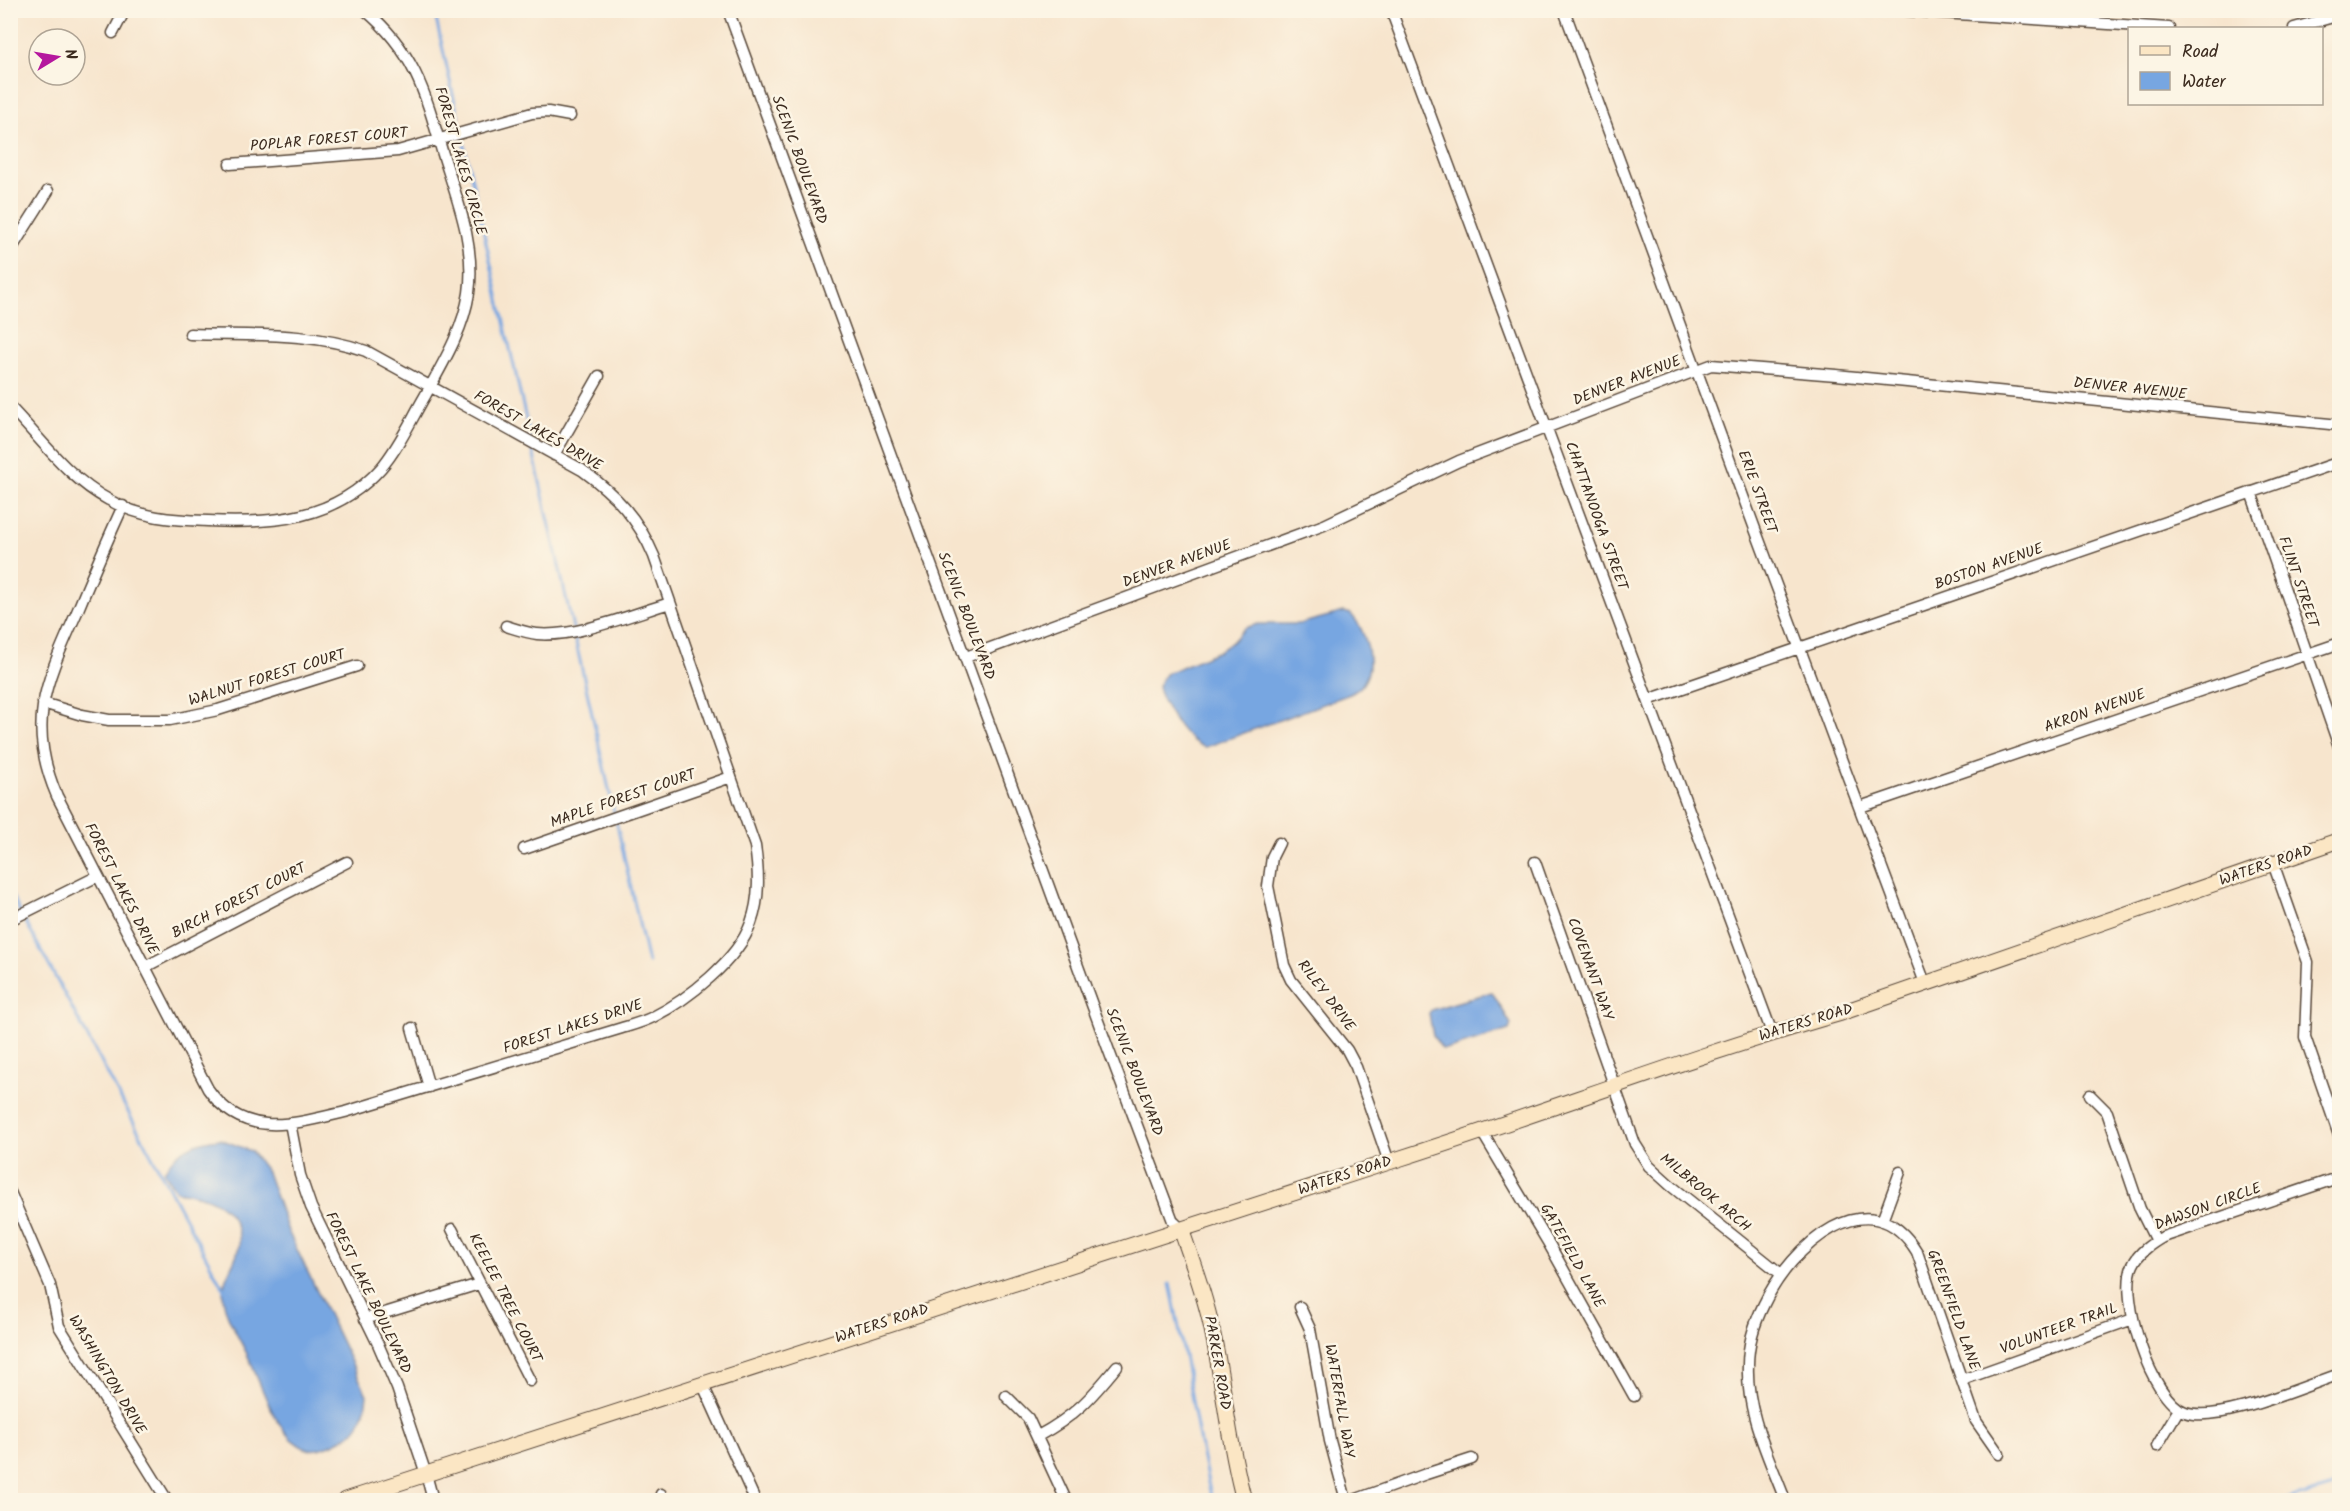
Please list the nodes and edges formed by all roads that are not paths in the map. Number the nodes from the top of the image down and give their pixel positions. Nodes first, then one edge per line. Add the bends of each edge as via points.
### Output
1 (125, 10) edge
2 (364, 10) edge
3 (728, 10) edge
4 (1391, 10) edge
5 (1564, 10) edge
6 (1897, 10) edge
7 (2340, 15) edge
8 (2154, 27) edge
9 (2298, 27) edge
10 (113, 33) dead end
11 (570, 116) dead end
12 (439, 140) junction
13 (230, 164) dead end
14 (48, 191) dead end
15 (10, 250) edge
16 (190, 334) dead end
17 (1697, 370) junction
18 (599, 376) dead end
19 (430, 387) junction
20 (10, 407) edge
21 (2340, 425) edge
22 (1547, 429) junction
23 (554, 455) junction
24 (2340, 462) edge
25 (2251, 492) junction
26 (123, 506) junction
27 (670, 603) junction
28 (506, 626) dead end
29 (2340, 643) edge
30 (1801, 648) junction
31 (2307, 654) junction
32 (966, 657) junction
33 (357, 666) dead end
34 (1648, 700) junction
35 (43, 703) junction
36 (2340, 749) edge
37 (731, 777) junction
38 (1860, 807) junction
39 (2340, 840) edge
40 (1279, 843) dead end
41 (524, 849) dead end
42 (347, 862) dead end
43 (1535, 862) dead end
44 (2273, 863) junction
45 (98, 876) junction
46 (10, 920) edge
47 (144, 967) junction
48 (1925, 983) junction
49 (412, 1028) dead end
50 (1772, 1033) junction
51 (429, 1087) junction
52 (1616, 1087) junction
53 (2090, 1095) dead end
54 (290, 1123) junction
55 (1482, 1132) junction
56 (2340, 1138) edge
57 (1389, 1162) junction
58 (1900, 1172) dead end
59 (2340, 1177) edge
60 (10, 1192) edge
61 (1882, 1221) junction
62 (452, 1229) dead end
63 (1181, 1229) junction
64 (2156, 1241) junction
65 (1781, 1274) junction
66 (479, 1284) junction
67 (1300, 1307) dead end
68 (365, 1319) junction
69 (2133, 1319) junction
70 (1117, 1366) dead end
71 (2340, 1374) edge
72 (1962, 1380) junction
73 (530, 1381) dead end
74 (702, 1383) junction
75 (1006, 1396) dead end
76 (1634, 1396) dead end
77 (2179, 1409) junction
78 (1038, 1436) junction
79 (2157, 1446) dead end
80 (1999, 1454) dead end
81 (1472, 1459) dead end
82 (426, 1474) junction
83 (167, 1500) edge
84 (346, 1500) edge
85 (432, 1500) edge
86 (755, 1500) edge
87 (1066, 1500) edge
88 (1244, 1500) edge
89 (1346, 1500) edge
90 (1354, 1500) edge
91 (1785, 1500) edge

1 - 10 street
2 - 12 street, FOREST LAKES CIRCLE via 392,37 412,66 423,86
3 - 32 street, SCENIC BOULEVARD
4 - 22 street, CHATTANOOGA STREET
5 - 17 street, ERIE STREET
6 - 8 street
7 - 9 street
11 - 12 street, POPLAR FOREST COURT via 532,113
12 - 13 street, POPLAR FOREST COURT via 398,151
12 - 19 street, FOREST LAKES CIRCLE via 468,241 469,292 458,335
14 - 15 street
16 - 19 street, FOREST LAKES DRIVE via 344,343 381,358
17 - 21 street, DENVER AVENUE via 1721,365
17 - 22 street, DENVER AVENUE
17 - 30 street, ERIE STREET
18 - 23 street
19 - 23 street, FOREST LAKES DRIVE
19 - 26 street, FOREST LAKES CIRCLE via 381,468 331,505 289,519 250,523 164,519
20 - 26 street, FOREST LAKES CIRCLE via 77,478
22 - 32 street, DENVER AVENUE via 1459,461 1324,525
22 - 34 street, CHATTANOOGA STREET
23 - 27 street, FOREST LAKES DRIVE via 609,489 622,504 648,541
24 - 25 street, BOSTON AVENUE
25 - 30 street, BOSTON AVENUE
25 - 31 street, FLINT STREET
26 - 35 street, FOREST LAKES DRIVE via 49,675
27 - 28 street via 563,632 537,634
27 - 37 street, FOREST LAKES DRIVE
29 - 31 street, AKRON AVENUE
30 - 34 street, BOSTON AVENUE
30 - 38 street, ERIE STREET
31 - 36 street, FLINT STREET
31 - 38 street, AKRON AVENUE
32 - 63 street, SCENIC BOULEVARD via 1173,1221
33 - 35 street, WALNUT FOREST COURT via 218,710 170,720 109,720
34 - 50 street, CHATTANOOGA STREET
35 - 45 street, FOREST LAKES DRIVE via 41,737 48,775
37 - 41 street, MAPLE FOREST COURT
37 - 51 street, FOREST LAKES DRIVE via 755,846 759,888 751,923 727,961 677,1003 651,1018
38 - 48 street, ERIE STREET
39 - 44 street, WATERS ROAD
40 - 57 street, RILEY DRIVE via 1272,857 1268,886 1284,965 1291,980 1347,1050
42 - 47 street, BIRCH FOREST COURT
43 - 52 street, COVENANT WAY
44 - 48 street, WATERS ROAD
44 - 56 street via 2308,962 2305,1036
45 - 46 street
45 - 47 street, FOREST LAKES DRIVE
47 - 54 street, FOREST LAKES DRIVE via 215,1100 244,1121
48 - 50 street, WATERS ROAD
49 - 51 street
50 - 52 street, WATERS ROAD
51 - 54 street, FOREST LAKES DRIVE via 345,1112
52 - 55 street, WATERS ROAD
52 - 65 street, MILBROOK ARCH via 1635,1144 1649,1166
53 - 64 street via 2107,1112 2140,1209
54 - 68 street, FOREST LAKE BOULEVARD via 311,1208
55 - 57 street, WATERS ROAD
55 - 76 street, GATEFIELD LANE
57 - 63 street, WATERS ROAD
58 - 61 street
59 - 64 street, DAWSON CIRCLE
60 - 83 street, WASHINGTON DRIVE via 50,1285 59,1326
61 - 65 street, GREENFIELD LANE via 1842,1221 1813,1241
61 - 72 street, GREENFIELD LANE via 1909,1238 1917,1252
62 - 66 street, KEELEE TREE COURT
63 - 74 street, WATERS ROAD
63 - 88 street, PARKER ROAD via 1211,1325 1230,1443
64 - 69 street, DAWSON CIRCLE via 2133,1264 2128,1294
65 - 91 street, GREENFIELD LANE via 1754,1329 1748,1365 1754,1419
66 - 68 street
66 - 73 street, KEELEE TREE COURT
67 - 89 street, WATERFALL WAY via 1314,1344 1330,1441
68 - 82 street, FOREST LAKE BOULEVARD via 397,1388
69 - 72 street, VOLUNTEER TRAIL
69 - 77 street, DAWSON CIRCLE via 2153,1378
70 - 78 street via 1079,1411
71 - 77 street via 2225,1414 2202,1416
72 - 80 street, GREENFIELD LANE via 1976,1421
74 - 82 street, WATERS ROAD
74 - 86 street
75 - 78 street via 1028,1418
77 - 79 street
78 - 87 street
81 - 90 street
82 - 84 street, WATERS ROAD
82 - 85 street, FOREST LAKE BOULEVARD

